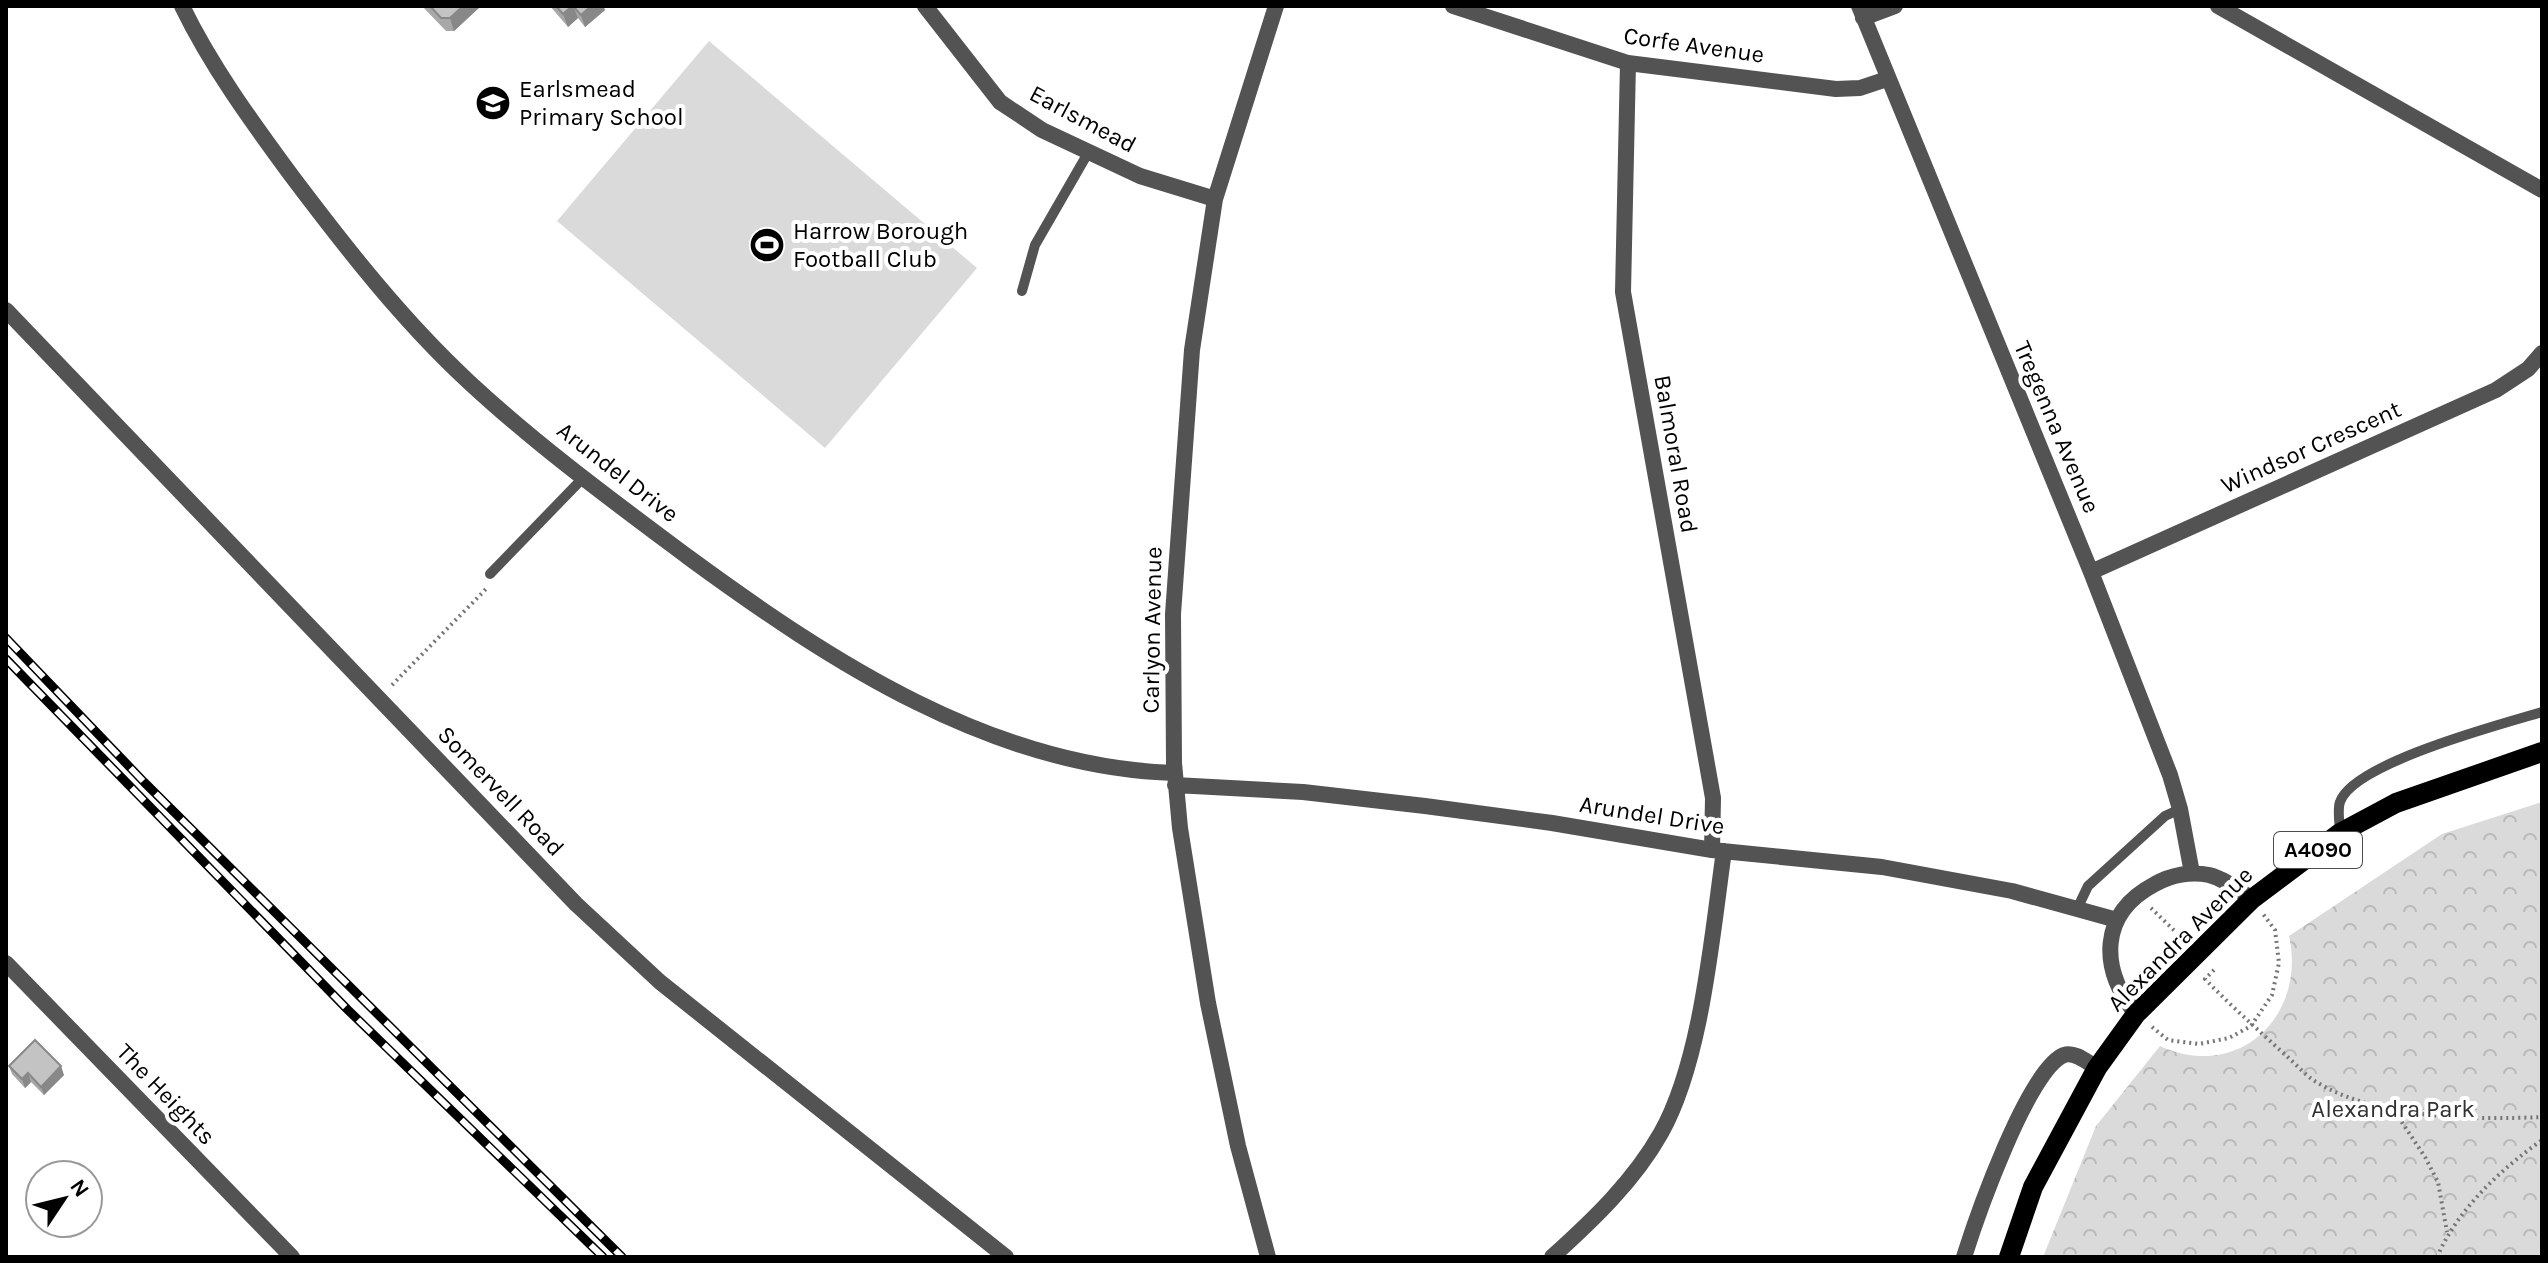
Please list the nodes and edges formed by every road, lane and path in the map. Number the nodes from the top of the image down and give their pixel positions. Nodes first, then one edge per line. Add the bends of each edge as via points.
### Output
1 (925, 6) edge
2 (1276, 6) edge
3 (1453, 6) edge
4 (1895, 6) edge
5 (2218, 6) edge
6 (186, 7) edge
7 (1861, 12) edge
8 (1628, 63) junction
9 (1887, 79) junction
10 (1088, 153) junction
11 (2542, 190) edge
12 (1215, 199) junction
13 (1022, 291) dead end
14 (6, 310) edge
15 (2542, 353) edge
16 (582, 479) junction
17 (2091, 572) junction
18 (490, 574) joint
19 (379, 698) junction
20 (2542, 712) edge
21 (2542, 752) edge
22 (1175, 779) junction
23 (2180, 809) junction
24 (2340, 833) junction
25 (1718, 851) junction
26 (2192, 873) junction
27 (2137, 896) junction
28 (2252, 899) junction
29 (2077, 909) junction
30 (2117, 920) junction
31 (2275, 930) dead end
32 (2186, 943) dead end
33 (6, 963) edge
34 (2214, 970) dead end
35 (2136, 1014) junction
36 (2251, 1026) junction
37 (2168, 1040) dead end
38 (2097, 1068) junction
39 (2395, 1112) junction
40 (2542, 1117) edge
41 (2542, 1140) edge
42 (2448, 1233) junction
43 (292, 1257) edge
44 (1006, 1257) edge
45 (1268, 1257) edge
46 (1552, 1257) edge
47 (1964, 1257) edge
48 (2009, 1257) edge
49 (2437, 1257) edge

1 - 10 street, Earlsmead via 1000,102
2 - 12 street, Carlyon Avenue
3 - 8 street, Corfe Avenue
4 - 7 street
5 - 11 street
6 - 16 street, Arundel Drive via 216,67 345,247 467,380
7 - 9 street, Tregenna Avenue
8 - 9 street, Corfe Avenue via 1836,89
8 - 25 street, Balmoral Road via 1623,292
9 - 17 street, Tregenna Avenue
10 - 12 street, Earlsmead
10 - 13 lane via 1035,245
12 - 22 street, Carlyon Avenue via 1192,350 1173,614
14 - 19 street, Somervell Road
15 - 17 street, Windsor Crescent via 2496,390
16 - 18 lane
16 - 22 street, Arundel Drive via 749,600 909,698 994,735 1079,761
17 - 23 street, Tregenna Avenue
18 - 19 path via 487,588
19 - 44 street, Somervell Road via 623,950
20 - 24 lane via 2462,736 2364,777 2339,803
21 - 24 main road, Alexandra Avenue / A4090 via 2396,803
22 - 25 street, Arundel Drive via 1425,806
22 - 45 street, Carlyon Avenue via 1208,1003
23 - 26 street, Tregenna Avenue
23 - 29 lane via 2165,816 2088,886
24 - 28 main road, Alexandra Avenue / A4090
25 - 29 street, Arundel Drive via 1882,867
25 - 46 street, Balmoral Road via 1697,1019 1671,1113 1634,1173
26 - 27 street via 2161,881
26 - 28 street via 2222,880
27 - 30 street
27 - 32 path
28 - 35 main road, Alexandra Avenue / A4090
29 - 30 street, Arundel Drive
30 - 35 street via 2110,956 2113,979
31 - 36 path via 2279,963 2272,995
33 - 43 street, The Heights
34 - 36 path via 2205,979
35 - 38 main road, Alexandra Avenue / A4090
36 - 37 path via 2229,1038 2199,1044
36 - 39 path via 2313,1080
38 - 47 street via 2075,1055 2051,1065 2008,1138
38 - 48 main road, Alexandra Avenue / A4090 via 2033,1187
39 - 40 path
39 - 42 path via 2438,1182
41 - 42 path via 2513,1160
42 - 49 path

